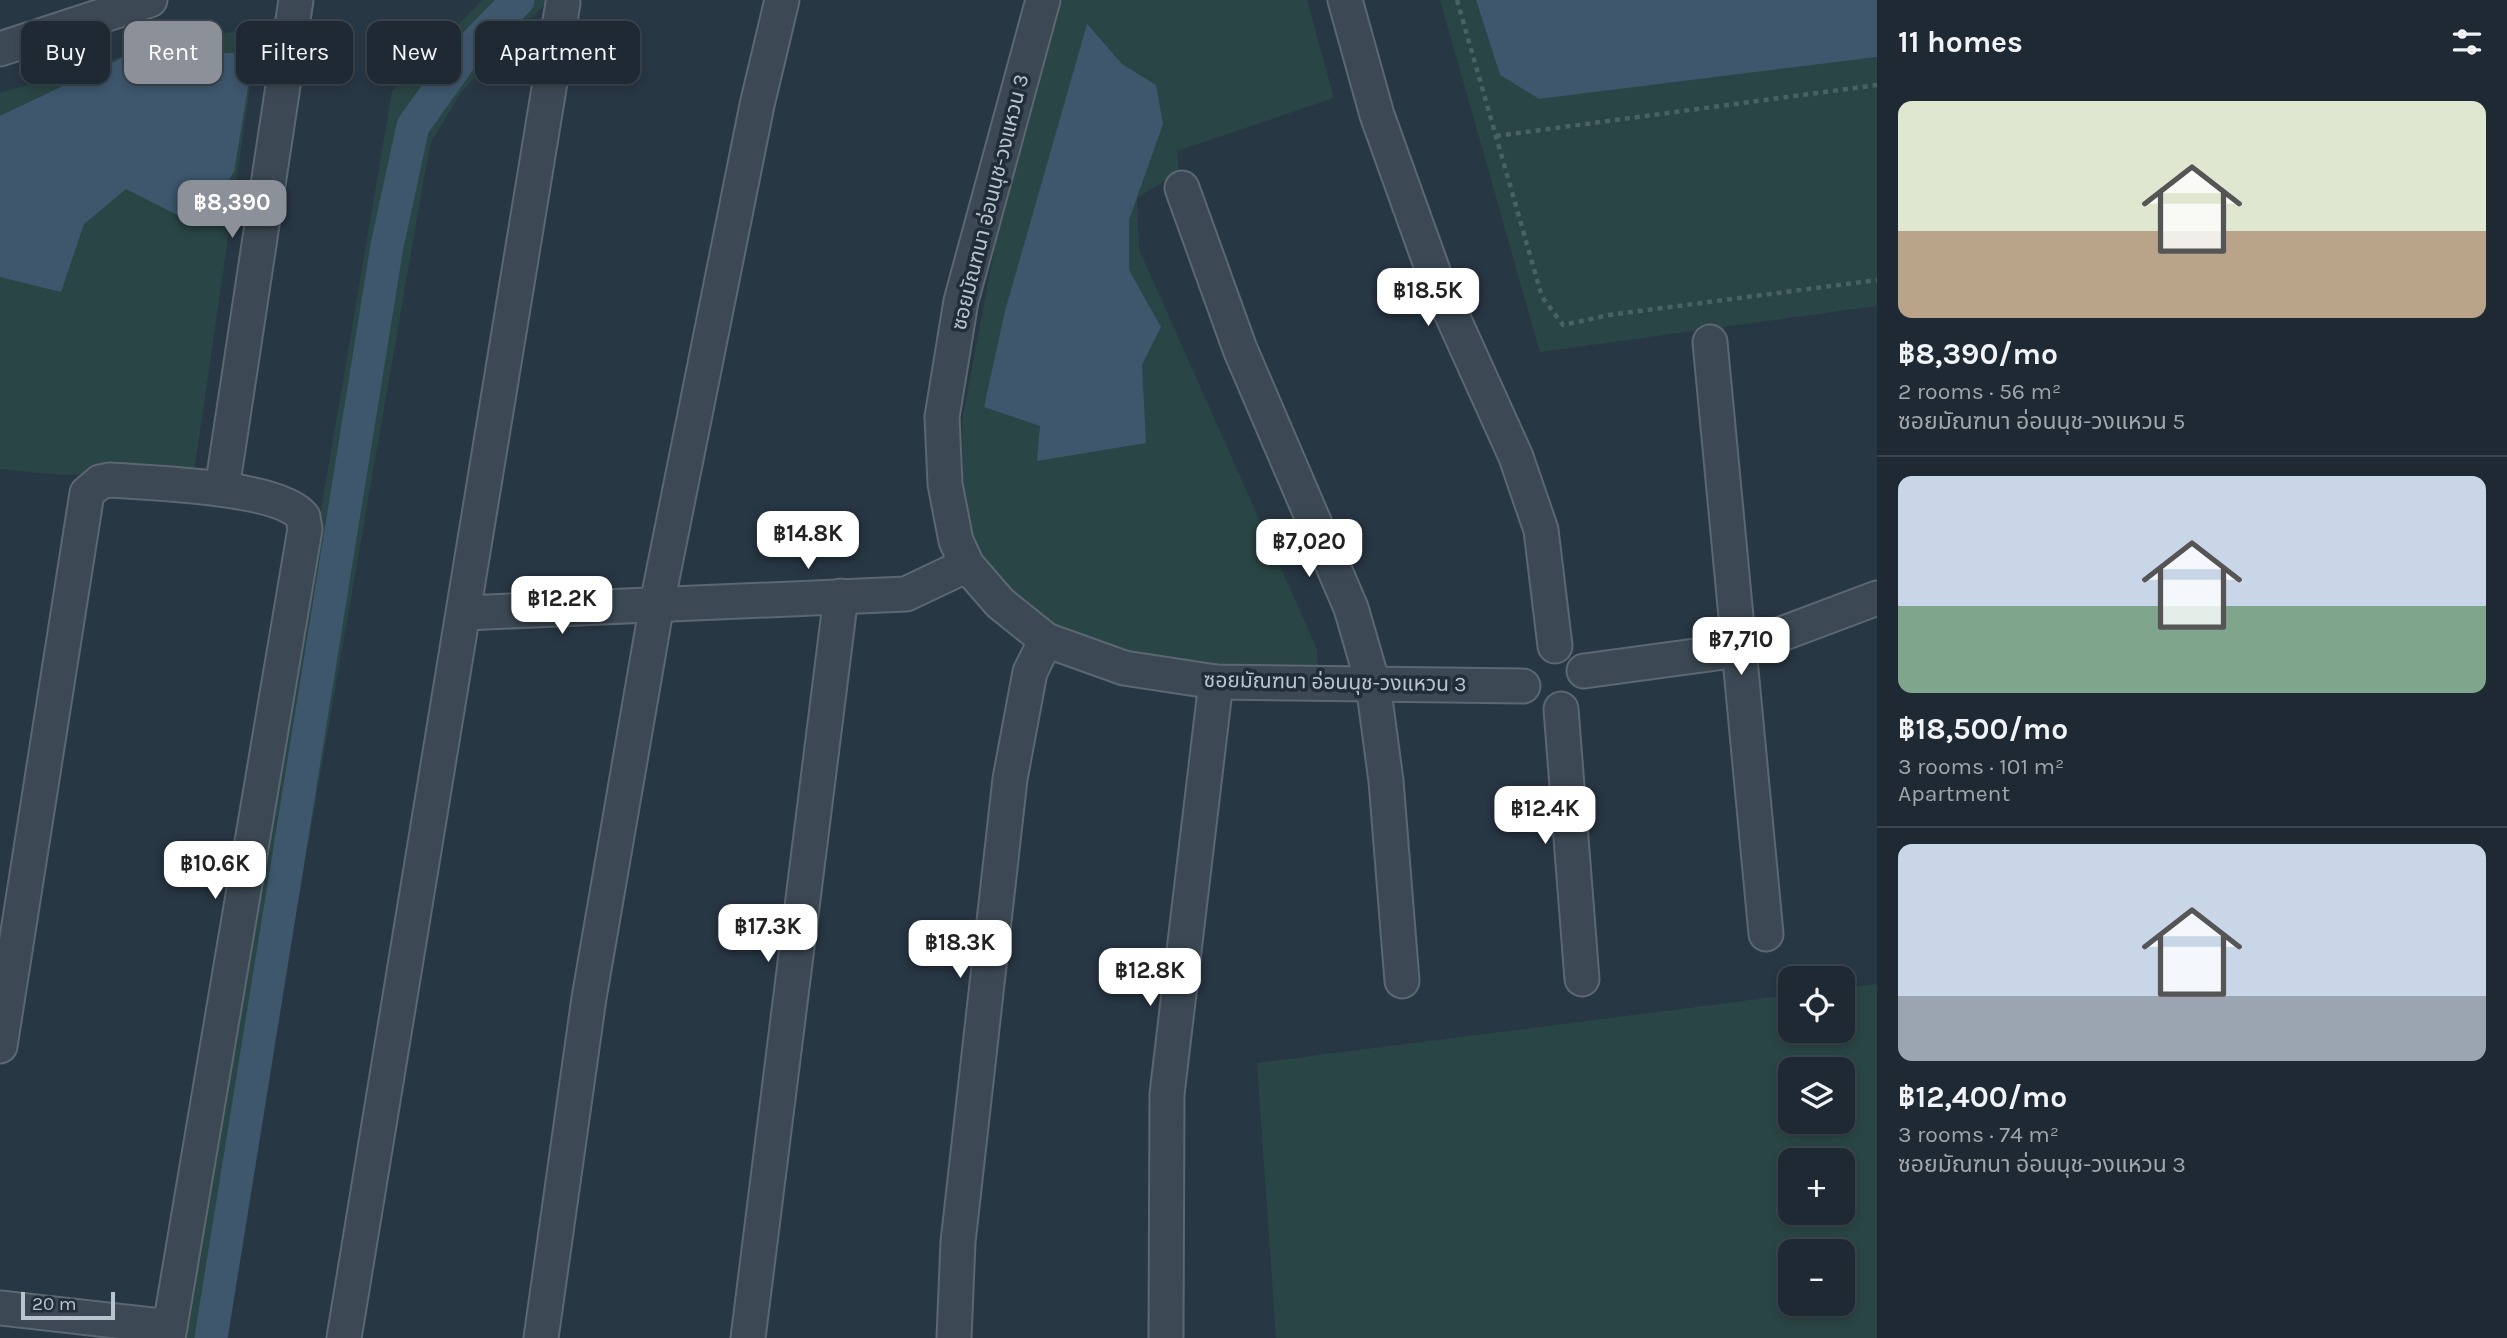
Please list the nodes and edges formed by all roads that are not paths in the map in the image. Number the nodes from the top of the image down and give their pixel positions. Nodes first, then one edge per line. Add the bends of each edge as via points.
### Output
1 (296, 0) edge
2 (782, 0) edge
3 (1043, 0) edge
4 (1345, 0) edge
5 (137, 2) edge
6 (563, 3) dead end
7 (0, 49) edge
8 (1182, 188) dead end
9 (1710, 342) dead end
10 (222, 489) junction
11 (967, 565) junction
12 (841, 596) junction
13 (1877, 598) edge
14 (657, 604) junction
15 (464, 613) junction
16 (1046, 640) junction
17 (1555, 646) junction
18 (1739, 650) junction
19 (1584, 671) junction
20 (1216, 682) junction
21 (1373, 684) junction
22 (1523, 686) junction
23 (1561, 709) junction
24 (1766, 934) dead end
25 (1582, 979) dead end
26 (1402, 981) dead end
27 (0, 1046) edge
28 (0, 1308) edge
29 (169, 1332) edge
30 (344, 1338) edge
31 (541, 1338) edge
32 (748, 1338) edge
33 (954, 1338) edge
34 (1166, 1338) edge

1 - 10 street
2 - 14 street
3 - 11 street, ซอยมัณฑนา อ่อนนุช-วงแหวน 3 via 961,301 942,417 945,484 956,541
4 - 17 street via 1377,115 1437,282 1516,457 1541,530
5 - 7 street
6 - 15 street
8 - 21 street via 1240,349 1351,608
9 - 18 street
10 - 27 street via 110,480 87,493
10 - 29 street via 289,506 303,517 305,529
11 - 12 street via 906,594
11 - 16 street, ซอยมัณฑนา อ่อนนุช-วงแหวน 3 via 1000,603
12 - 14 street
12 - 32 street
13 - 18 street
14 - 15 street
14 - 31 street via 589,998
15 - 30 street
16 - 20 street, ซอยมัณฑนา อ่อนนุช-วงแหวน 3 via 1124,668
16 - 33 street via 1030,672 1010,779 958,1242
17 - 19 street via 1577,657
17 - 22 street via 1528,658
18 - 19 street
18 - 24 street
19 - 23 street via 1580,694
20 - 21 street, ซอยมัณฑนา อ่อนนุช-วงแหวน 3
20 - 34 street via 1167,1094
21 - 22 street, ซอยมัณฑนา อ่อนนุช-วงแหวน 3
21 - 26 street via 1386,781
22 - 23 street via 1542,708
23 - 25 street
28 - 29 street

